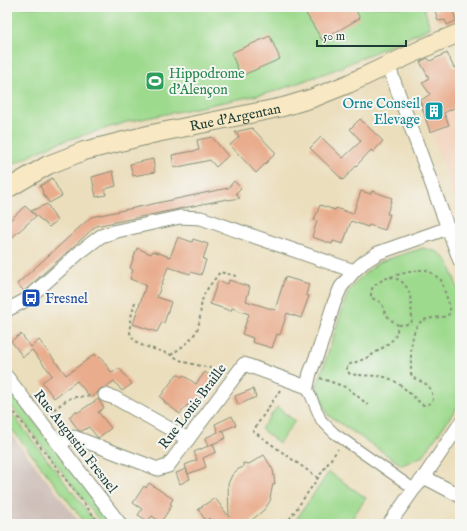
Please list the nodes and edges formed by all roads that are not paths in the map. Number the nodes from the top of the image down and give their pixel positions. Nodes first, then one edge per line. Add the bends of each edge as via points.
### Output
1 (460, 33) edge
2 (387, 66) junction
3 (7, 190) edge
4 (454, 225) edge
5 (460, 261) edge
6 (354, 272) junction
7 (7, 310) edge
8 (7, 377) edge
9 (308, 381) junction
10 (105, 395) road end
11 (460, 424) edge
12 (188, 439) junction
13 (58, 444) junction
14 (424, 477) junction
15 (414, 489) junction
16 (460, 496) edge
17 (120, 524) edge
18 (389, 524) edge

1 - 2 main road, Rue d'Argentan
2 - 3 main road, Rue d'Argentan via 313,98 283,107 84,151 48,165
2 - 4 street
4 - 5 street
4 - 6 street via 378,253
6 - 7 street via 201,218 180,217 101,236 26,300
6 - 9 street via 341,288 334,304
8 - 13 street, Rue Augustin Fresnel
9 - 12 street, Rue Louis Braille via 288,380 244,364
9 - 15 street via 321,420 334,433
10 - 12 street via 115,398
11 - 14 street
12 - 13 street, Rue Louis Braille via 168,466 158,469 74,437
13 - 17 street, Rue Augustin Fresnel
14 - 15 street
14 - 16 street
15 - 18 street

